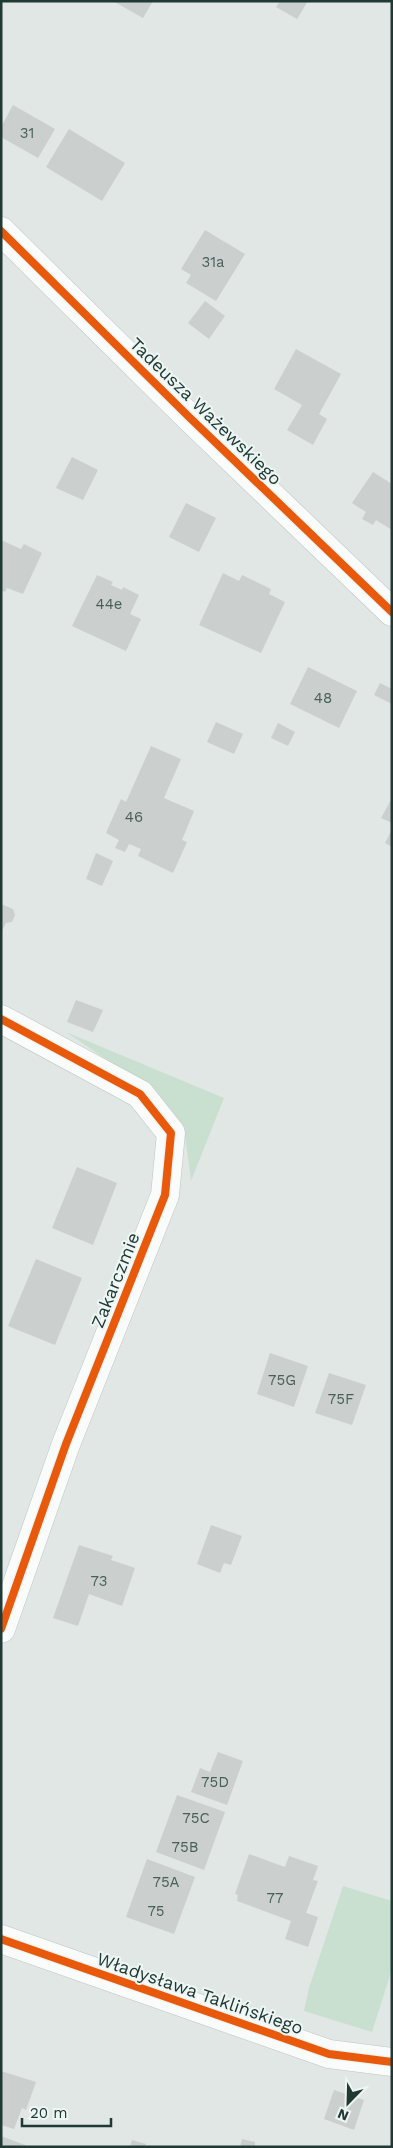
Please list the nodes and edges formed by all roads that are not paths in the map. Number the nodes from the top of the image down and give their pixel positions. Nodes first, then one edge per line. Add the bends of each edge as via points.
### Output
1 (1, 231) edge
2 (392, 612) edge
3 (1, 1019) edge
4 (1, 1629) edge
5 (1, 1939) edge
6 (392, 2062) edge

1 - 2 street, Tadeusza Ważewskiego
3 - 4 street, Zakarczmie via 140,1094 171,1133 164,1195 66,1444
5 - 6 street, Władysława Taklińskiego via 329,2054

